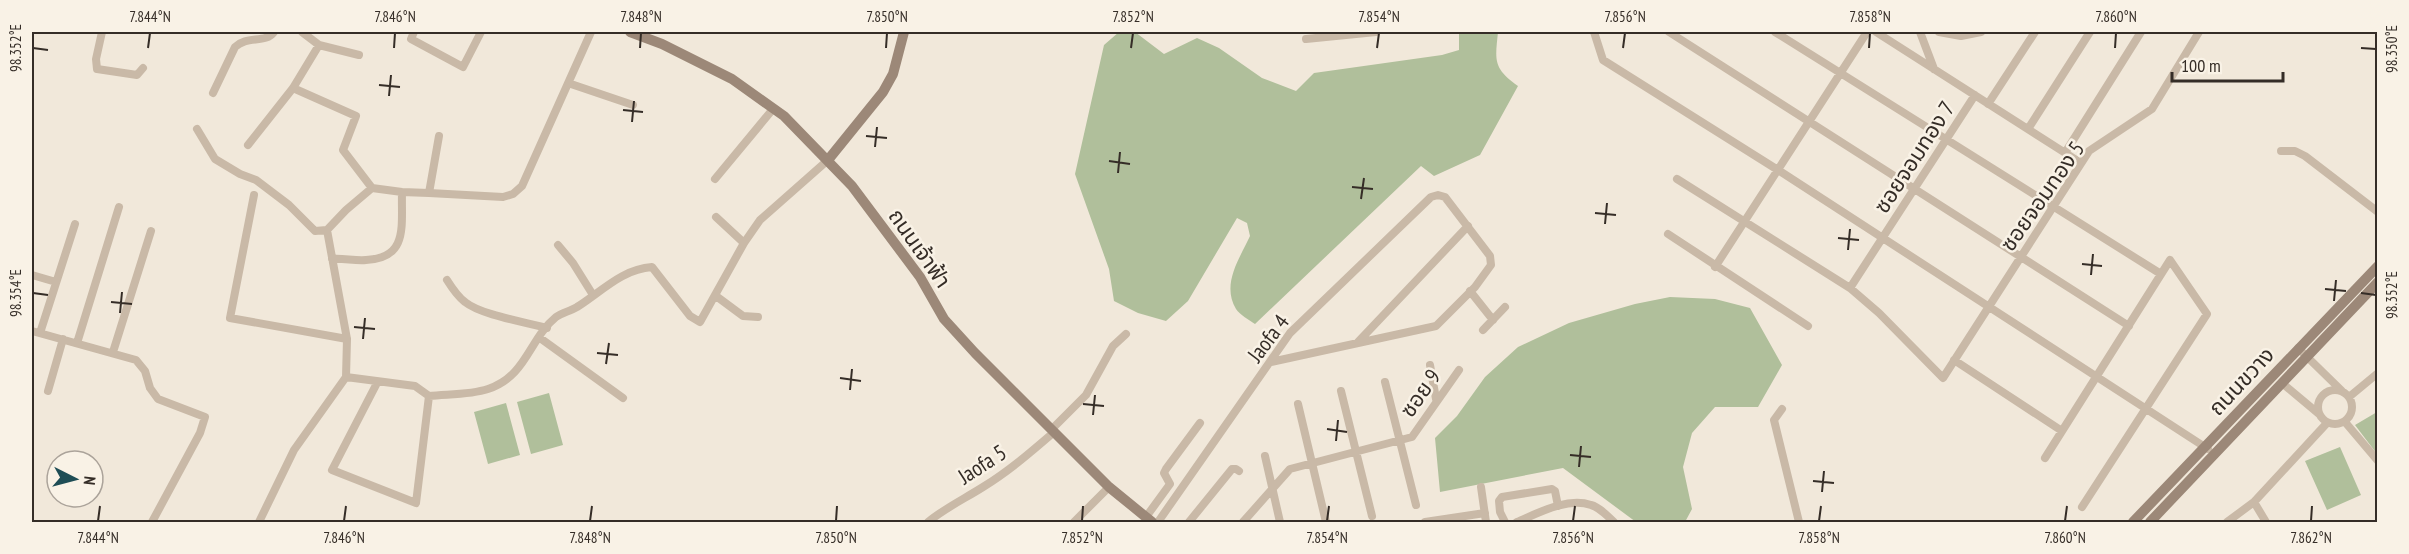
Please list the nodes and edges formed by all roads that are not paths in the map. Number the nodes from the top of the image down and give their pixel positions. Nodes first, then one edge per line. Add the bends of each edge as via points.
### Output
1 (102, 32) edge
2 (274, 32) edge
3 (302, 32) edge
4 (414, 32) edge
5 (481, 32) edge
6 (591, 32) edge
7 (630, 32) edge
8 (904, 32) edge
9 (1376, 32) edge
10 (1594, 32) edge
11 (1669, 32) edge
12 (1775, 32) edge
13 (1868, 32) edge
14 (1876, 32) edge
15 (1920, 32) edge
16 (1939, 32) edge
17 (1981, 32) edge
18 (2035, 32) edge
19 (2090, 32) edge
20 (2141, 32) edge
21 (2199, 32) edge
22 (1343, 33) edge
23 (1306, 39) dead end
24 (319, 45) junction
25 (359, 55) dead end
26 (143, 68) dead end
27 (1934, 70) junction
28 (1840, 74) junction
29 (568, 83) junction
30 (293, 88) junction
31 (213, 93) dead end
32 (1976, 95) junction
33 (1988, 104) junction
34 (633, 105) dead end
35 (773, 109) junction
36 (1809, 121) junction
37 (197, 129) dead end
38 (2028, 129) junction
39 (439, 136) dead end
40 (1947, 141) junction
41 (248, 145) dead end
42 (2281, 151) dead end
43 (2065, 153) junction
44 (828, 160) junction
45 (2081, 163) junction
46 (1778, 170) junction
47 (715, 179) dead end
48 (1677, 179) dead end
49 (372, 188) junction
50 (1914, 188) junction
51 (402, 192) junction
52 (429, 193) junction
53 (254, 195) dead end
54 (119, 207) dead end
55 (2053, 208) junction
56 (2378, 212) edge
57 (716, 217) dead end
58 (1745, 221) junction
59 (75, 224) dead end
60 (1468, 226) junction
61 (327, 230) junction
62 (151, 231) dead end
63 (1668, 234) dead end
64 (1884, 239) junction
65 (744, 243) junction
66 (558, 245) dead end
67 (2021, 257) junction
68 (332, 258) junction
69 (2378, 266) edge
70 (1715, 267) junction
71 (2161, 274) junction
72 (32, 275) edge
73 (447, 280) dead end
74 (56, 282) junction
75 (2378, 282) edge
76 (1850, 288) junction
77 (1470, 291) junction
78 (593, 295) junction
79 (716, 296) junction
80 (1506, 307) dead end
81 (1989, 307) junction
82 (758, 317) dead end
83 (1493, 320) junction
84 (1808, 326) dead end
85 (2129, 326) junction
86 (547, 328) junction
87 (1484, 330) dead end
88 (36, 332) edge
89 (1126, 334) dead end
90 (540, 338) junction
91 (63, 339) junction
92 (347, 339) junction
93 (77, 343) junction
94 (1358, 343) junction
95 (2298, 348) junction
96 (113, 352) junction
97 (2307, 357) junction
98 (1954, 360) junction
99 (1271, 362) junction
100 (1430, 365) dead end
101 (1459, 370) dead end
102 (2378, 373) edge
103 (2097, 376) junction
104 (346, 377) junction
105 (377, 382) junction
106 (1385, 382) dead end
107 (2282, 382) junction
108 (48, 391) dead end
109 (1341, 391) dead end
110 (2346, 394) junction
111 (429, 396) junction
112 (623, 398) dead end
113 (1436, 399) junction
114 (1298, 404) dead end
115 (2146, 408) junction
116 (1782, 409) dead end
117 (2319, 414) junction
118 (2345, 422) junction
119 (1200, 423) dead end
120 (2327, 423) junction
121 (1052, 431) junction
122 (2062, 431) junction
123 (1399, 440) junction
124 (2205, 446) junction
125 (1357, 452) junction
126 (1265, 456) dead end
127 (2214, 456) junction
128 (2045, 458) dead end
129 (2378, 461) edge
130 (1312, 464) junction
131 (1239, 471) dead end
132 (1109, 487) junction
133 (1481, 487) dead end
134 (1272, 489) junction
135 (2254, 502) junction
136 (1416, 505) dead end
137 (1558, 506) junction
138 (2082, 507) dead end
139 (1485, 513) junction
140 (1372, 516) dead end
141 (1149, 520) edge
142 (152, 522) edge
143 (259, 522) edge
144 (928, 522) edge
145 (1074, 522) edge
146 (1158, 522) edge
147 (1189, 522) edge
148 (1243, 522) edge
149 (1280, 522) edge
150 (1326, 522) edge
151 (1425, 522) edge
152 (1486, 522) edge
153 (1505, 522) edge
154 (1517, 522) edge
155 (1614, 522) edge
156 (1799, 522) edge
157 (2133, 522) edge
158 (2150, 522) edge
159 (2227, 522) edge
160 (2266, 522) edge

1 - 26 street via 97,69 137,75
2 - 31 street via 266,38 241,41
3 - 24 street
4 - 5 street via 411,39 463,67
6 - 29 street
7 - 35 main road, ถนนเจ้าฟ้า via 732,79
8 - 44 main road via 893,74 883,92
9 - 22 street
10 - 46 street via 1603,60
11 - 36 street
12 - 28 street
13 - 28 street
14 - 27 street
15 - 27 street
16 - 17 street via 1961,36
18 - 33 street
19 - 38 street
20 - 43 street
21 - 45 street, ซอยจอมทอง 5 via 2152,109 2089,151
22 - 23 street
24 - 25 street
24 - 30 street
27 - 32 street
28 - 36 street
28 - 40 street
29 - 34 street
29 - 52 street via 522,186 513,194 503,197
30 - 41 street
30 - 49 street via 356,116 343,150
32 - 33 street
32 - 40 street, ซอยจอมทอง 7
33 - 38 street
35 - 44 main road, ถนนเจ้าฟ้า
35 - 47 street
36 - 46 street
36 - 50 street
37 - 61 street via 215,159 256,180 315,231
38 - 43 street
39 - 52 street
40 - 50 street, ซอยจอมทอง 7
40 - 55 street
42 - 56 street via 2305,156
43 - 45 street
44 - 65 street via 760,220
44 - 121 main road, ถนนเจ้าฟ้า via 920,277 944,319
45 - 55 street, ซอยจอมทอง 5
46 - 58 street
46 - 64 street
48 - 58 street
49 - 51 street
49 - 61 street
50 - 64 street, ซอยจอมทอง 7
50 - 67 street
51 - 52 street
51 - 68 street via 401,234 390,255 362,260
53 - 92 street via 230,318
54 - 93 street
55 - 67 street, ซอยจอมทอง 5
55 - 71 street
57 - 65 street
58 - 70 street
58 - 76 street
59 - 74 street
60 - 77 street via 1490,256 1491,265
60 - 94 street
60 - 99 street, Jaofa 4 via 1445,197 1431,197 1290,333
61 - 68 street
62 - 96 street
63 - 70 street
64 - 76 street, ซอยจอมทอง 7
64 - 81 street
65 - 79 street
66 - 78 street
67 - 81 street, ซอยจอมทอง 5
67 - 85 street
68 - 92 street
69 - 95 main road, ถนนขวาง
70 - 84 street
71 - 85 street
71 - 115 street via 2170,260 2207,314
72 - 74 street
73 - 86 street via 456,295 478,310
74 - 88 street
75 - 97 main road, ถนนขวาง
76 - 98 street, ซอยจอมทอง 5 via 1943,378
77 - 83 street
77 - 94 street via 1436,326
78 - 79 street via 636,268 652,267 690,316 700,322
78 - 86 street via 557,316
79 - 82 street via 743,316
80 - 83 street
81 - 98 street, ซอยจอมทอง 5
81 - 103 street
83 - 87 street
85 - 103 street
86 - 90 street
88 - 91 street
89 - 121 street, Jaofa 5 via 1113,346 1086,394
90 - 111 street via 520,369 489,389
90 - 112 street
91 - 93 street
91 - 108 street
92 - 104 street
93 - 96 street
94 - 99 street
95 - 97 street
95 - 124 main road, ถนนขวาง
96 - 142 street via 136,360 158,399 205,417
97 - 107 main road, ถนนขวาง
97 - 110 street
98 - 122 street
99 - 146 street, Jaofa 4
100 - 113 street
101 - 113 street, ซอย 9
102 - 110 street
103 - 115 street
103 - 122 street
104 - 105 street
104 - 143 street via 294,450
105 - 111 street via 415,386
105 - 111 street via 332,470 416,503
106 - 123 street
107 - 117 street
107 - 127 main road, ถนนขวาง
109 - 125 street
110 - 117 street via 2332,390 2322,396
110 - 118 street via 2352,412
113 - 123 street, ซอย 9 via 1412,437
114 - 130 street
115 - 124 street
115 - 138 street
116 - 156 street via 1774,420
117 - 120 street
118 - 120 street
118 - 129 street
119 - 141 street via 1166,469 1170,484
120 - 135 street
121 - 132 main road, ถนนเจ้าฟ้า
121 - 144 street, Jaofa 5 via 1019,463
122 - 128 street
123 - 125 street
123 - 136 street
124 - 127 street
124 - 157 main road, ถนนขวาง
125 - 130 street
125 - 140 street
126 - 134 street
127 - 158 main road, ถนนขวาง
130 - 134 street via 1290,470
130 - 150 street
131 - 147 street via 1232,469
132 - 141 main road, ถนนเจ้าฟ้า
132 - 145 street
133 - 139 street
134 - 148 street
134 - 149 street
135 - 159 street
135 - 160 street
137 - 153 street via 1552,489 1502,497 1500,512
137 - 154 street
137 - 155 street via 1590,504
139 - 151 street
139 - 152 street

